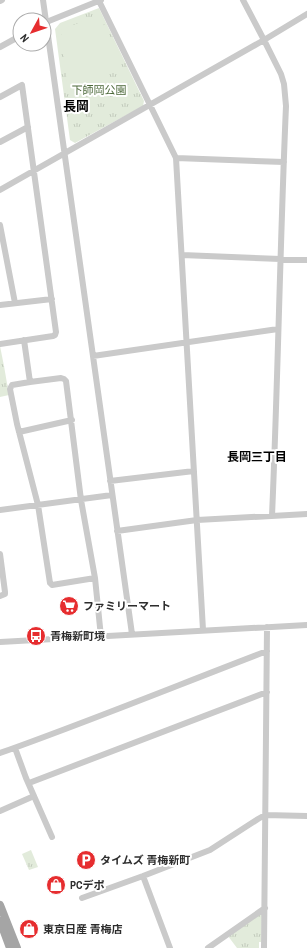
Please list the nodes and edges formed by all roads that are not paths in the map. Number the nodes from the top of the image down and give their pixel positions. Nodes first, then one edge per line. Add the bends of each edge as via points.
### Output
1 (43, 0) edge
2 (243, 0) edge
3 (100, 1) edge
4 (44, 12) edge
5 (307, 14) edge
6 (52, 19) edge
7 (12, 40) edge
8 (264, 40) junction
9 (0, 47) edge
10 (49, 52) edge
11 (0, 97) edge
12 (149, 105) junction
13 (28, 127) junction
14 (0, 142) edge
15 (64, 153) junction
16 (176, 158) junction
17 (284, 162) junction
18 (34, 171) junction
19 (0, 190) edge
20 (0, 225) edge
21 (182, 255) junction
22 (280, 258) junction
23 (307, 260) edge
24 (52, 299) junction
25 (15, 304) junction
26 (0, 305) edge
27 (278, 329) junction
28 (24, 340) junction
29 (186, 342) junction
30 (0, 344) edge
31 (93, 356) junction
32 (30, 382) junction
33 (72, 420) junction
34 (19, 432) junction
35 (194, 471) junction
36 (110, 481) junction
37 (112, 495) junction
38 (81, 500) junction
39 (38, 505) junction
40 (0, 510) edge
41 (307, 514) edge
42 (272, 516) junction
43 (196, 520) junction
44 (117, 531) junction
45 (0, 554) edge
46 (95, 578) junction
47 (0, 596) edge
48 (307, 625) edge
49 (267, 627) junction
50 (203, 630) junction
51 (132, 634) junction
52 (101, 636) junction
53 (0, 642) edge
54 (267, 650) junction
55 (267, 692) junction
56 (15, 748) junction
57 (0, 753) edge
58 (29, 783) junction
59 (34, 796) junction
60 (0, 811) edge
61 (265, 815) junction
62 (307, 816) edge
63 (52, 837) dead end
64 (143, 876) junction
65 (82, 898) dead end
66 (0, 905) edge
67 (265, 908) junction
68 (0, 922) edge
69 (10, 948) edge
70 (17, 948) edge
71 (170, 948) edge
72 (208, 948) edge
73 (264, 948) edge

1 - 4 street
2 - 8 street
3 - 6 street
3 - 12 street
5 - 8 street
7 - 9 street
8 - 12 street
8 - 17 street via 284,84
10 - 15 street
11 - 13 street via 22,85
12 - 15 street
12 - 16 street
13 - 14 street
13 - 18 street
15 - 18 street
15 - 31 street
16 - 17 street
16 - 21 street
17 - 22 street
18 - 19 street
18 - 24 street
20 - 25 street
21 - 22 street
21 - 29 street
22 - 23 street
22 - 27 street
24 - 25 street
24 - 28 street via 55,335
25 - 26 street
27 - 29 street
27 - 42 street
28 - 30 street
28 - 32 street
29 - 31 street
29 - 35 street
31 - 36 street
32 - 33 street via 64,378
32 - 34 street via 12,385 10,389
33 - 34 street
33 - 38 street
34 - 39 street
35 - 36 street
35 - 43 street
36 - 37 street
37 - 38 street
37 - 44 street
38 - 39 street
38 - 46 street
39 - 40 street
39 - 46 street via 50,584
41 - 42 street
42 - 43 street
43 - 44 street
43 - 50 street
44 - 51 street
45 - 47 street via 5,592
46 - 52 street
48 - 49 street
49 - 50 street
49 - 54 street
50 - 51 street
51 - 52 street
52 - 53 street
54 - 55 street
54 - 56 street
55 - 58 street
55 - 61 street
56 - 57 street
56 - 58 street
58 - 59 street
59 - 60 street
59 - 63 street
61 - 62 street
61 - 64 street via 210,850
61 - 67 street
64 - 65 street
64 - 71 street
66 - 70 main road
67 - 72 street
67 - 73 street
68 - 69 main road

